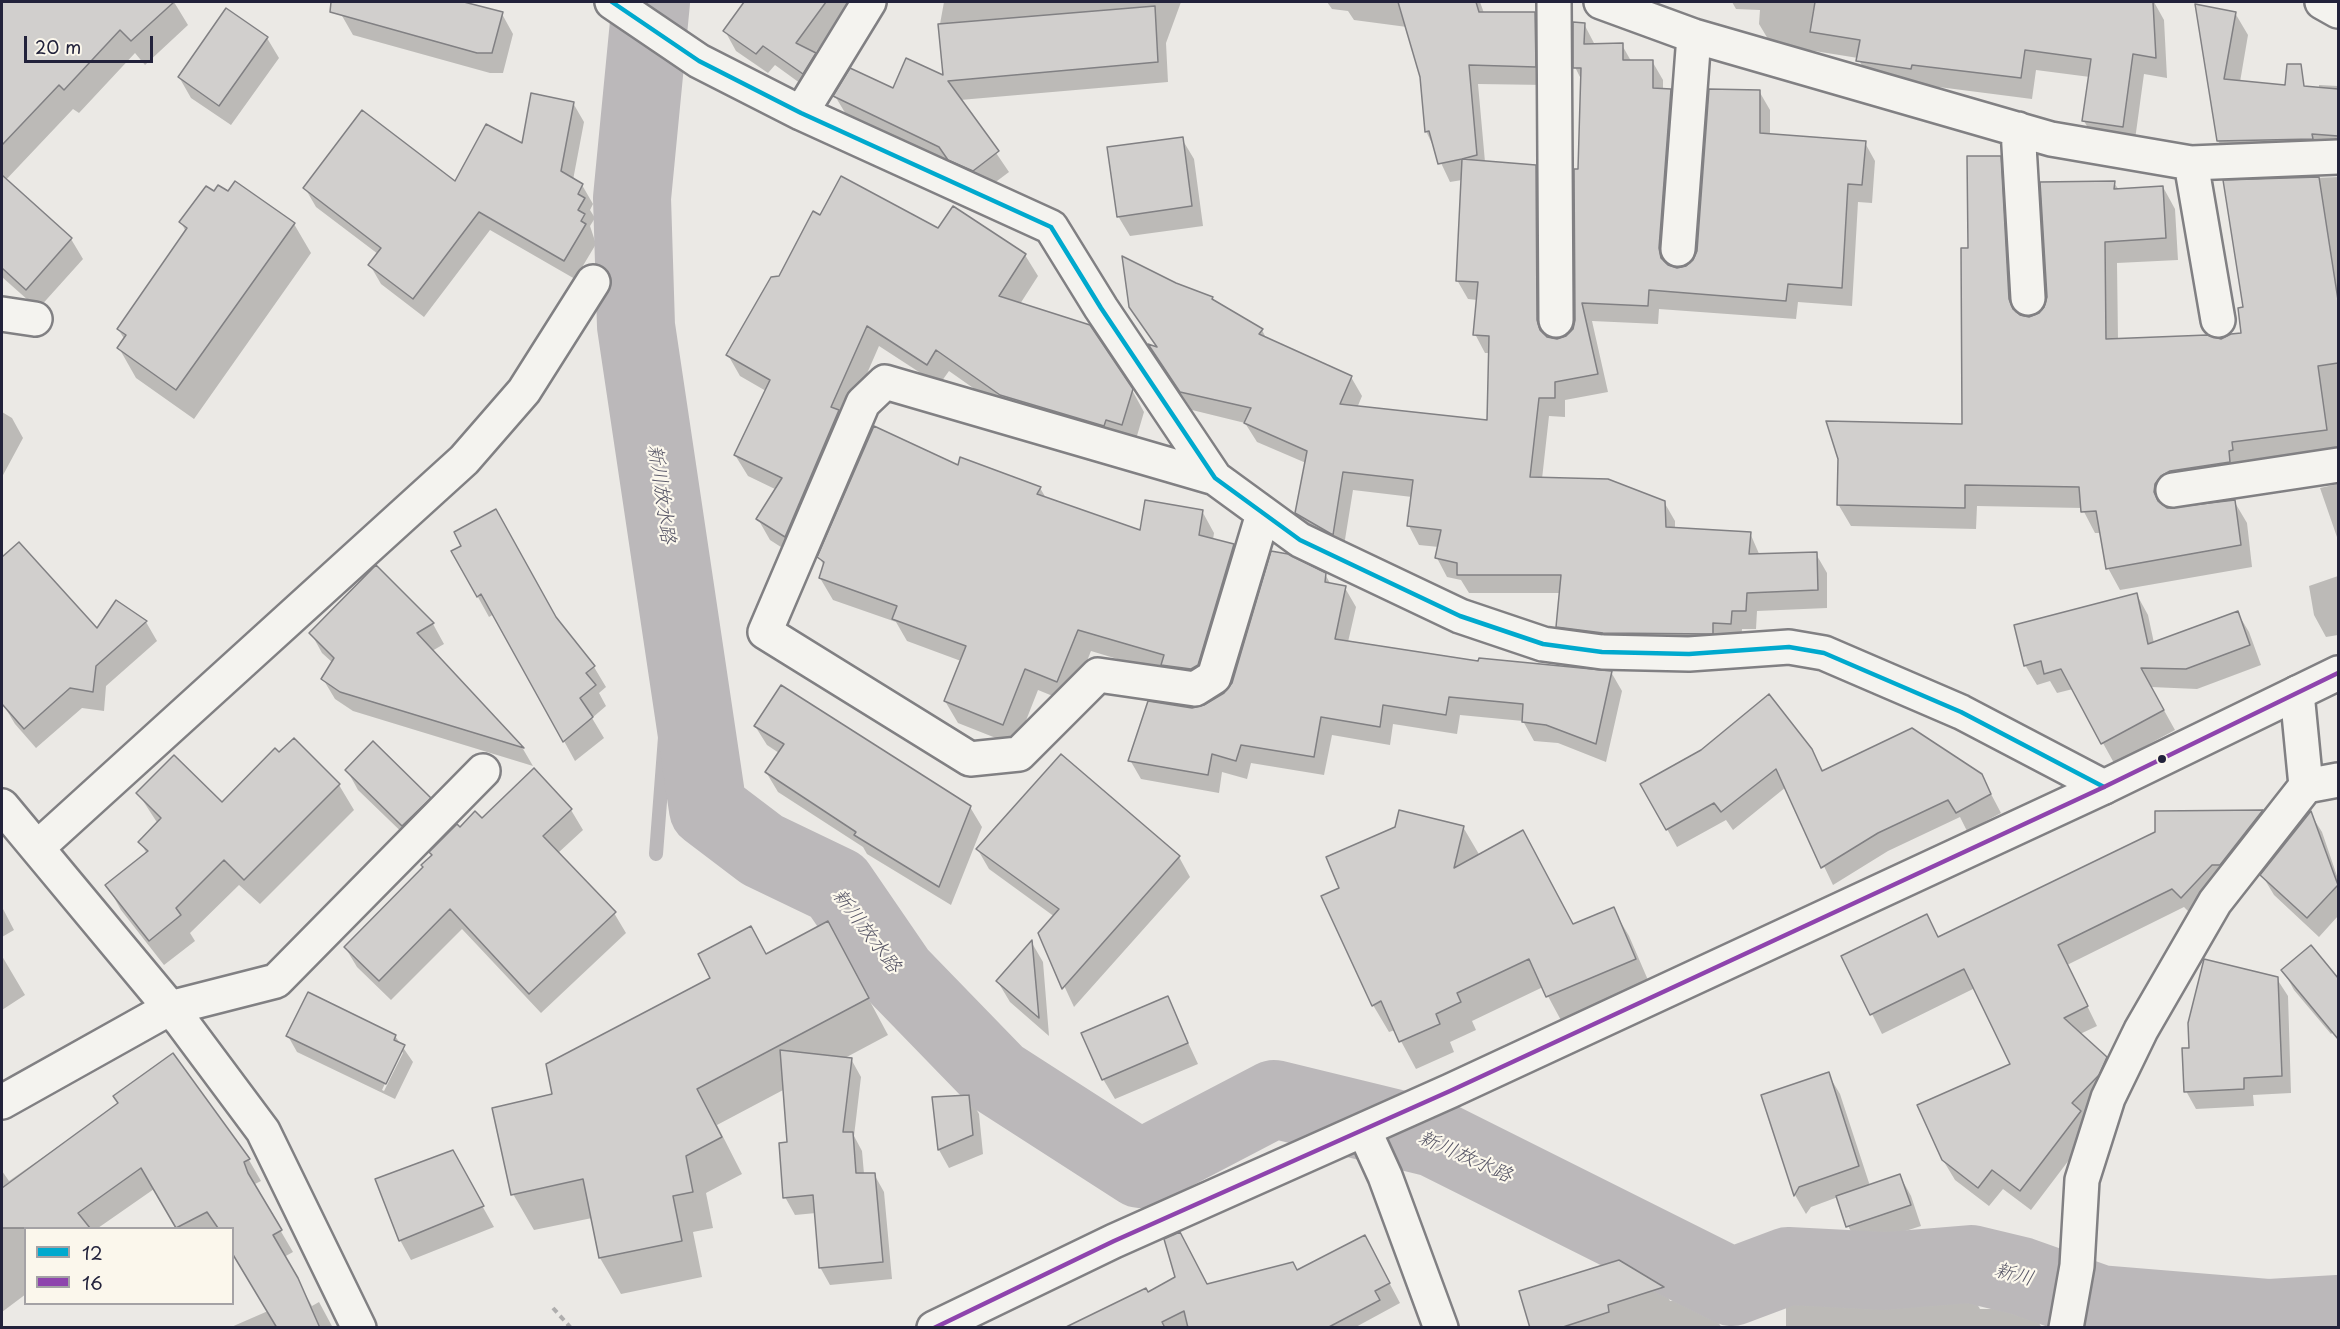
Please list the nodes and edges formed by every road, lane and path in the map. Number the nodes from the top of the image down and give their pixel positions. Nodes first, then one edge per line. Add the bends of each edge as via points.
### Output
1 (612, 2) edge
2 (869, 2) edge
3 (1554, 2) edge
4 (1601, 2) edge
5 (2322, 2) edge
6 (2338, 11) edge
7 (1694, 36) junction
8 (801, 113) junction
9 (2018, 129) junction
10 (2338, 160) edge
11 (2192, 164) junction
12 (1678, 249) dead end
13 (592, 282) dead end
14 (2028, 298) dead end
15 (2, 314) edge
16 (35, 319) dead end
17 (1556, 320) dead end
18 (2218, 320) dead end
19 (2338, 465) edge
20 (1215, 478) junction
21 (2173, 490) dead end
22 (1263, 514) junction
23 (2338, 674) edge
24 (2297, 693) junction
25 (483, 771) dead end
26 (2338, 780) edge
27 (2306, 786) junction
28 (2104, 787) junction
29 (2, 806) edge
30 (37, 848) junction
31 (170, 1008) junction
32 (2, 1102) edge
33 (1364, 1130) junction
34 (553, 1308) dead end
35 (952, 1323) edge
36 (2067, 1324) edge
37 (359, 1328) edge
38 (571, 1328) edge
39 (1441, 1328) edge

1 - 8 street via 699,61
2 - 8 street
3 - 17 street
4 - 7 street
5 - 6 street
7 - 9 street
7 - 12 street
8 - 20 street via 1051,226
9 - 11 street via 2051,139
9 - 14 street
10 - 11 street
11 - 18 street
13 - 30 street via 524,391 464,460
15 - 16 street
19 - 21 street
20 - 22 street
20 - 22 street via 885,382 862,403 765,632 970,759 1019,754 1098,675 1195,689 1214,677
22 - 28 street via 1300,540 1460,616 1543,644 1602,652 1689,654 1790,647 1824,653 1961,712
23 - 24 street
24 - 27 street
24 - 28 street
25 - 31 street via 276,981
26 - 27 street
27 - 36 street via 2215,902 2141,1030 2108,1098 2082,1180 2077,1266
28 - 33 street
29 - 30 street
30 - 31 street
31 - 32 street
31 - 37 street via 262,1131
33 - 35 street via 1114,1241
33 - 39 street
34 - 38 path

